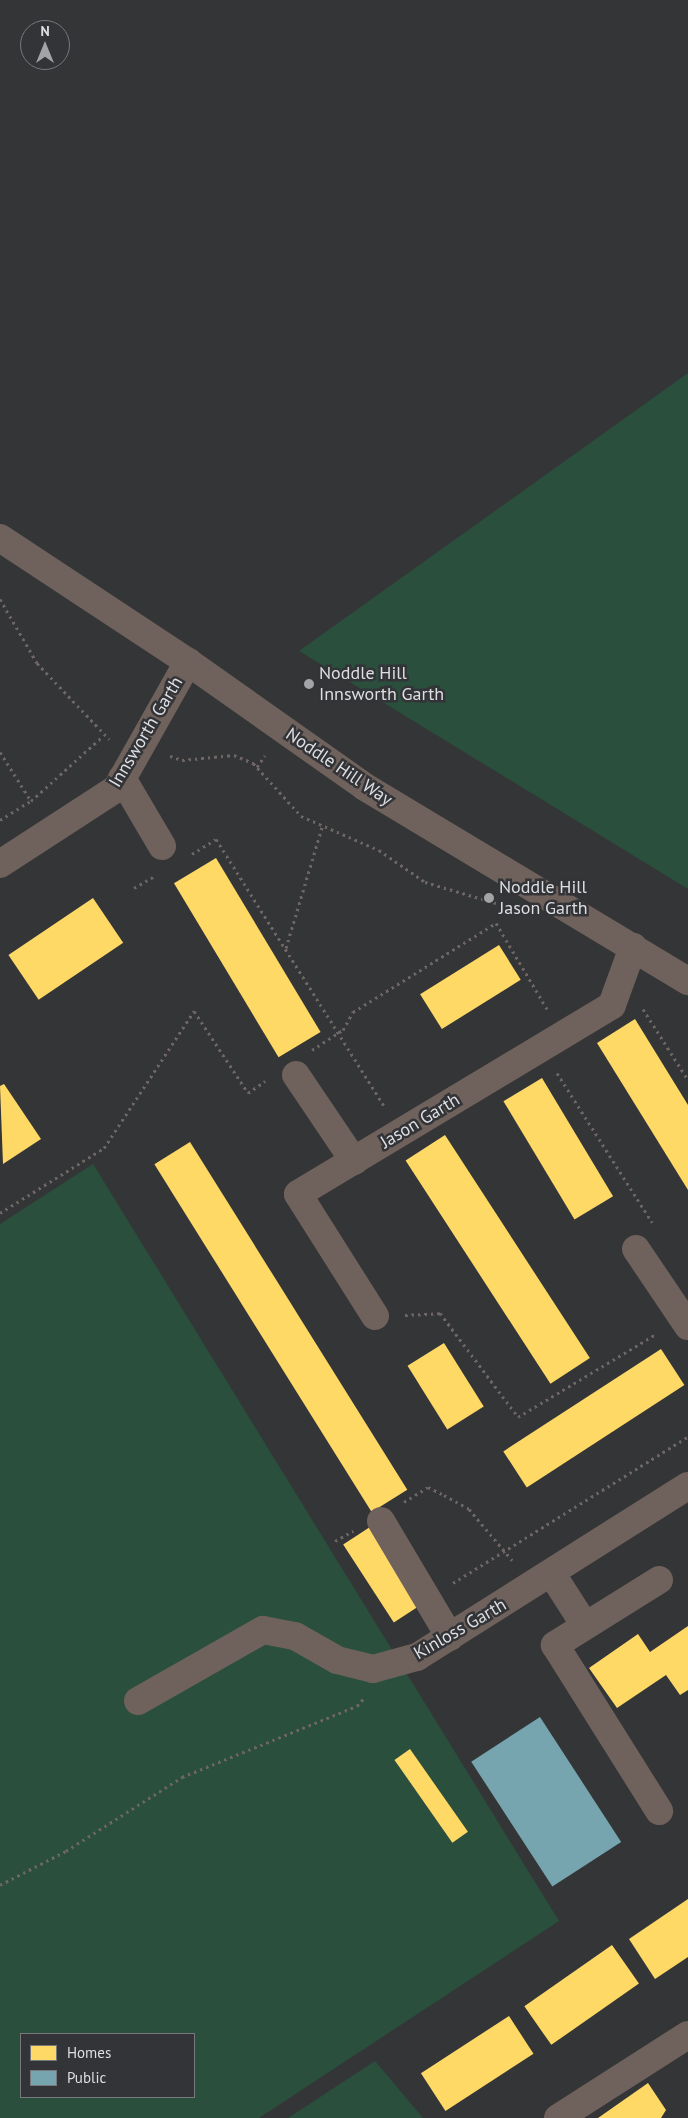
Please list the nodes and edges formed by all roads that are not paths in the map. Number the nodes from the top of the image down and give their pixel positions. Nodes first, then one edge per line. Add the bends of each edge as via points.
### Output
1 (0, 538) edge
2 (188, 662) junction
3 (132, 760) junction
4 (173, 852) road end
5 (0, 864) edge
6 (633, 947) junction
7 (688, 981) edge
8 (291, 1069) road end
9 (354, 1161) junction
10 (636, 1249) dead end
11 (374, 1316) road end
12 (685, 1322) edge
13 (688, 1486) edge
14 (379, 1518) road end
15 (552, 1574) junction
16 (659, 1580) dead end
17 (584, 1624) junction
18 (450, 1637) junction
19 (138, 1701) dead end
20 (659, 1811) dead end
21 (688, 2035) edge
22 (558, 2118) edge

1 - 2 street, Noddle Hill Way
2 - 3 street, Innsworth Garth
2 - 6 street, Noddle Hill Way via 365,787
3 - 4 street
3 - 5 street, Innsworth Garth via 117,788
6 - 7 street, Noddle Hill Way
6 - 9 street, Jason Garth via 612,1005
8 - 9 street
9 - 11 street, Jason Garth via 298,1194
10 - 12 street
13 - 15 street, Kinloss Garth
14 - 18 street
15 - 17 street
15 - 18 street, Kinloss Garth
16 - 17 street
17 - 20 street via 555,1645
18 - 19 street, Kinloss Garth via 417,1657 372,1669 337,1660 295,1636 263,1630
21 - 22 street

